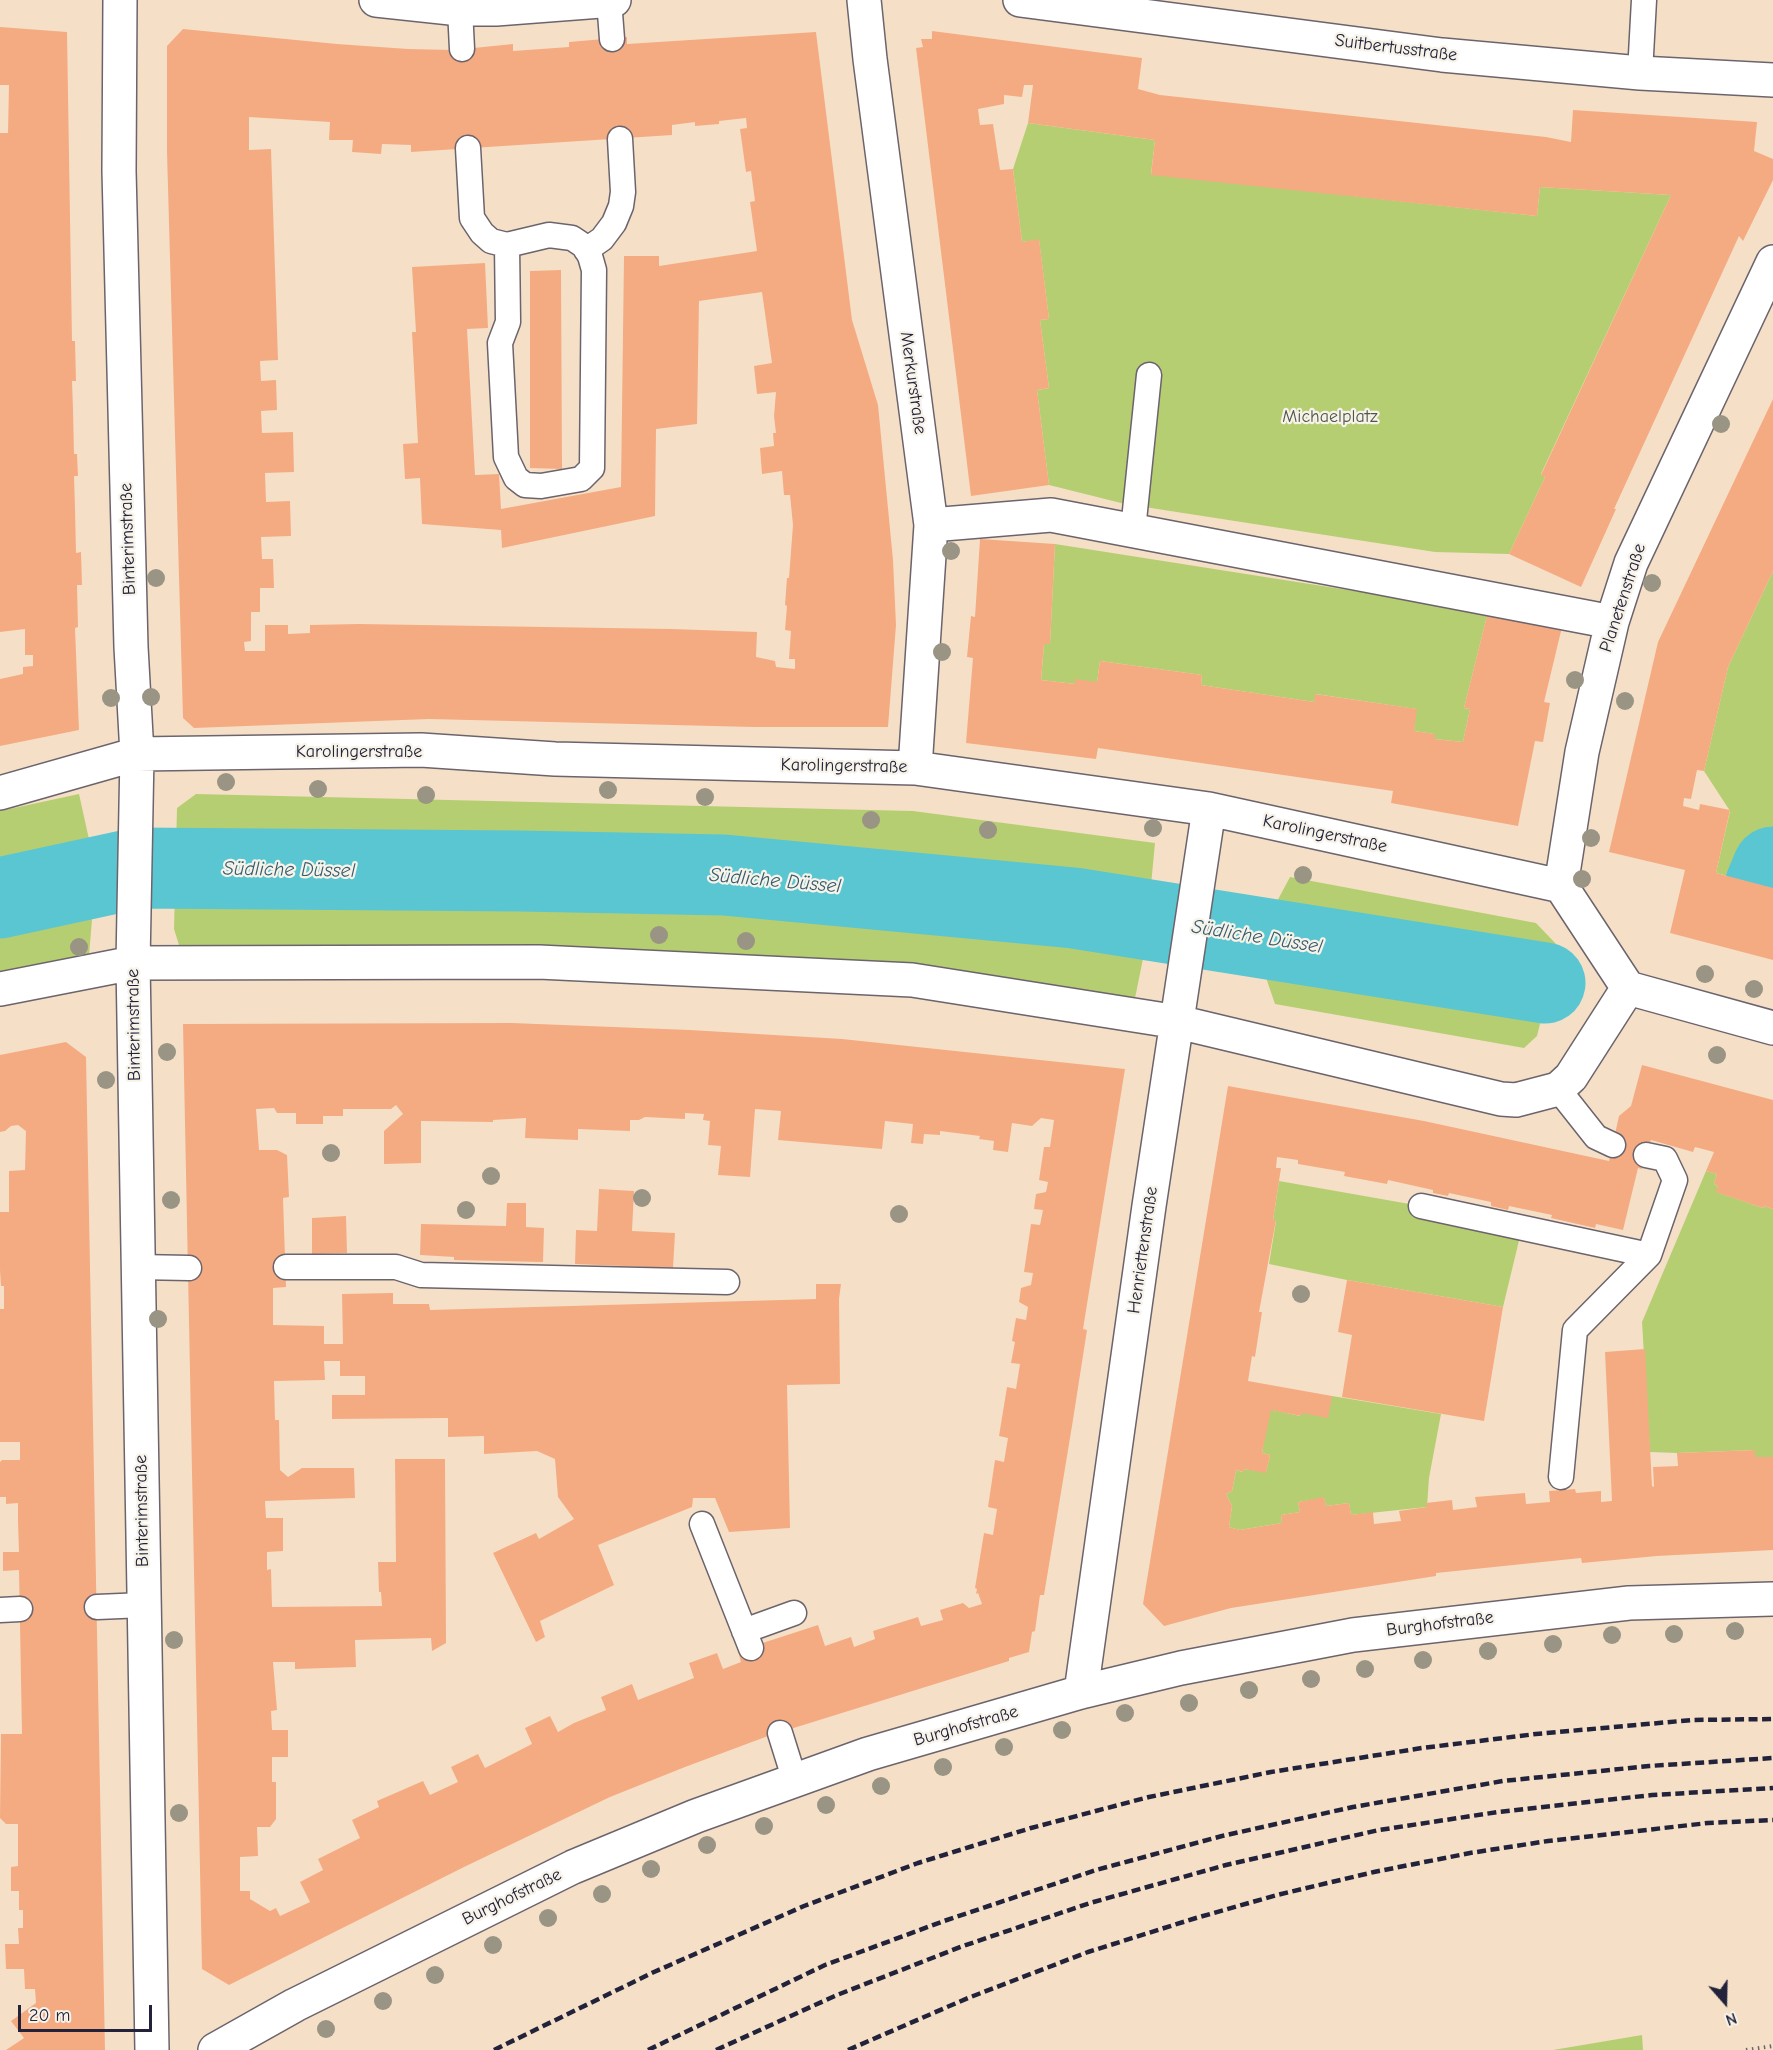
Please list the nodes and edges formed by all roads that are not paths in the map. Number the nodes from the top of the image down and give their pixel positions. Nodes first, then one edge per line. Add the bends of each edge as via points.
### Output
1 (120, 0) edge
2 (376, 0) edge
3 (609, 0) edge
4 (614, 0) edge
5 (864, 0) edge
6 (1020, 0) edge
7 (1644, 0) edge
8 (460, 9) junction
9 (612, 39) dead end
10 (462, 49) dead end
11 (1640, 73) junction
12 (1773, 80) edge
13 (620, 139) dead end
14 (468, 148) dead end
15 (507, 245) junction
16 (586, 250) junction
17 (1773, 262) edge
18 (1149, 375) dead end
19 (932, 525) junction
20 (1133, 530) junction
21 (1612, 622) junction
22 (137, 754) junction
23 (915, 768) junction
24 (0, 793) edge
25 (1209, 809) junction
26 (1561, 886) junction
27 (133, 963) junction
28 (1629, 988) junction
29 (0, 989) edge
30 (1178, 1022) junction
31 (1773, 1028) edge
32 (1558, 1089) junction
33 (1613, 1145) dead end
34 (1646, 1155) dead end
35 (1421, 1206) dead end
36 (1649, 1255) junction
37 (138, 1267) junction
38 (286, 1267) dead end
39 (189, 1268) dead end
40 (727, 1282) dead end
41 (1561, 1478) dead end
42 (702, 1524) dead end
43 (1773, 1599) edge
44 (144, 1605) junction
45 (97, 1607) dead end
46 (794, 1613) dead end
47 (1081, 1692) junction
48 (780, 1733) dead end
49 (795, 1781) junction
50 (152, 2050) edge
51 (215, 2050) edge

1 - 22 street, Binterimstraße via 119,171
2 - 8 street
3 - 4 street
3 - 8 street
3 - 9 lane
5 - 19 street, Merkurstraße
6 - 11 street, Suitbertusstraße via 1443,55
7 - 11 lane
8 - 10 lane
11 - 12 street, Suitbertusstraße
13 - 16 lane via 621,206 602,239
14 - 15 lane via 472,218 491,241
15 - 16 lane via 549,235 572,238
15 - 16 lane via 508,322 501,343 506,457 516,478 525,486 581,479 592,468 594,270
17 - 21 street, Planetenstraße via 1630,563
18 - 20 lane
19 - 20 street via 1051,515
19 - 23 street, Merkurstraße
20 - 21 street
21 - 26 street, Planetenstraße via 1582,752
22 - 23 street, Karolingerstraße via 421,750 555,759
22 - 24 street, Karolingerstraße
22 - 27 street, Binterimstraße
23 - 25 street, Karolingerstraße
25 - 26 street, Karolingerstraße
25 - 30 street, Henriettenstraße
26 - 28 street
27 - 29 street
27 - 30 street via 539,962 912,980
27 - 37 street, Binterimstraße
28 - 31 street
28 - 32 street via 1571,1077
30 - 32 street via 1501,1099 1516,1100
30 - 47 street, Henriettenstraße
32 - 33 lane via 1596,1137
34 - 36 lane via 1665,1159 1675,1180
35 - 36 lane
36 - 41 lane via 1575,1330
37 - 39 lane
37 - 44 street, Binterimstraße
38 - 40 lane via 396,1267 421,1275
42 - 46 lane via 747,1639
43 - 47 street, Burghofstraße via 1629,1603 1353,1635
44 - 45 lane
44 - 50 street, Binterimstraße
47 - 49 street, Burghofstraße via 868,1754
48 - 49 lane
49 - 51 street, Burghofstraße via 696,1816 573,1867 327,1989

